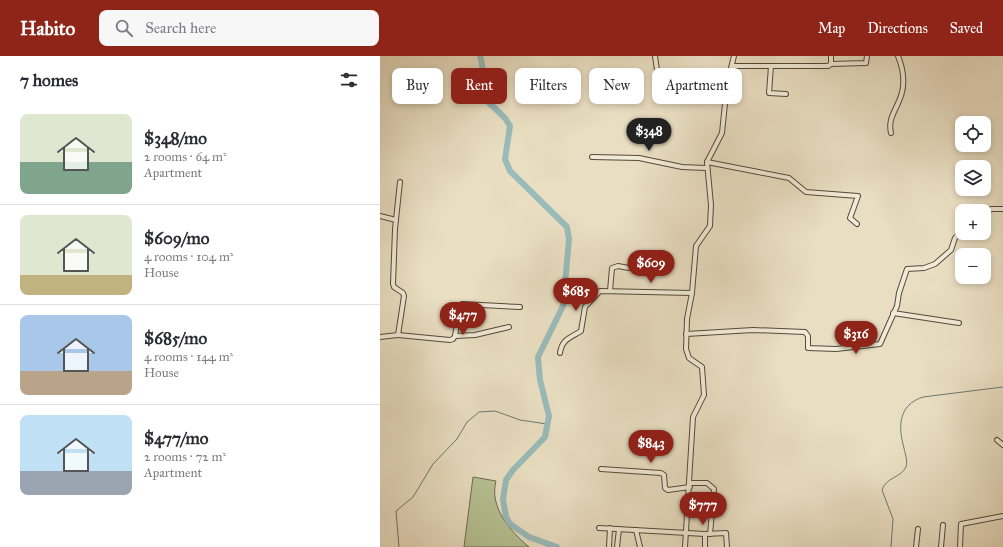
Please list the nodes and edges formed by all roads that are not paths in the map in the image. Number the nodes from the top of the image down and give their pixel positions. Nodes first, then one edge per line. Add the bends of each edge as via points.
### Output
1 (655, 56) edge
2 (734, 56) edge
3 (831, 56) edge
4 (867, 56) edge
5 (898, 56) edge
6 (831, 64) junction
7 (733, 66) joint
8 (771, 66) junction
9 (657, 68) edge
10 (786, 94) dead end
11 (725, 104) edge
12 (891, 134) dead end
13 (592, 157) dead end
14 (707, 162) junction
15 (706, 168) junction
16 (400, 182) dead end
17 (991, 209) edge
18 (1003, 209) edge
19 (380, 216) edge
20 (396, 220) junction
21 (857, 224) dead end
22 (955, 238) edge
23 (629, 268) dead end
24 (610, 291) junction
25 (692, 294) junction
26 (520, 307) dead end
27 (893, 313) junction
28 (959, 323) dead end
29 (509, 326) dead end
30 (686, 334) junction
31 (398, 335) junction
32 (454, 336) junction
33 (380, 337) edge
34 (560, 353) dead end
35 (997, 440) dead end
36 (1003, 445) edge
37 (601, 469) dead end
38 (690, 485) junction
39 (1003, 516) edge
40 (943, 524) dead end
41 (599, 528) dead end
42 (610, 528) junction
43 (619, 529) junction
44 (918, 529) dead end
45 (636, 530) junction
46 (686, 532) junction
47 (705, 534) junction
48 (710, 534) junction
49 (609, 547) edge
50 (618, 547) edge
51 (640, 547) edge
52 (685, 547) edge
53 (705, 547) edge
54 (726, 547) edge
55 (916, 547) edge
56 (942, 547) edge
57 (960, 547) edge

1 - 9 street
2 - 7 street
3 - 6 street
4 - 6 street via 866,62
5 - 12 street via 903,68 903,87 889,125
6 - 8 street
7 - 8 street
8 - 10 street via 769,93
11 - 14 street via 722,133
13 - 15 street via 639,158 682,167
14 - 15 street
14 - 21 street via 789,178 806,192 858,196 850,218
15 - 25 street via 711,219 708,230 696,246
16 - 20 street
17 - 18 street
19 - 20 street
20 - 31 street via 393,284 404,294
22 - 27 street via 951,250 935,264 924,268 907,269
23 - 24 street via 612,268
24 - 25 street
24 - 34 street via 600,291 585,307 581,331 564,340
25 - 30 street
26 - 32 street via 462,304
27 - 28 street
27 - 30 street via 880,344 859,347 808,348 808,336 805,332 753,330
29 - 32 street via 475,336
30 - 38 street via 687,353 691,360 701,366 704,373 704,394 694,417
31 - 32 street via 450,340 454,339
31 - 33 street
35 - 36 street
37 - 38 street via 661,473 664,475 664,488 668,490
38 - 46 street
38 - 48 street via 707,484 714,489
39 - 57 street via 961,524
40 - 56 street
41 - 42 street
42 - 43 street
42 - 49 street
43 - 45 street
43 - 50 street
44 - 55 street
45 - 46 street
45 - 51 street
46 - 47 street
46 - 52 street
47 - 48 street
47 - 53 street
48 - 54 street via 726,533

